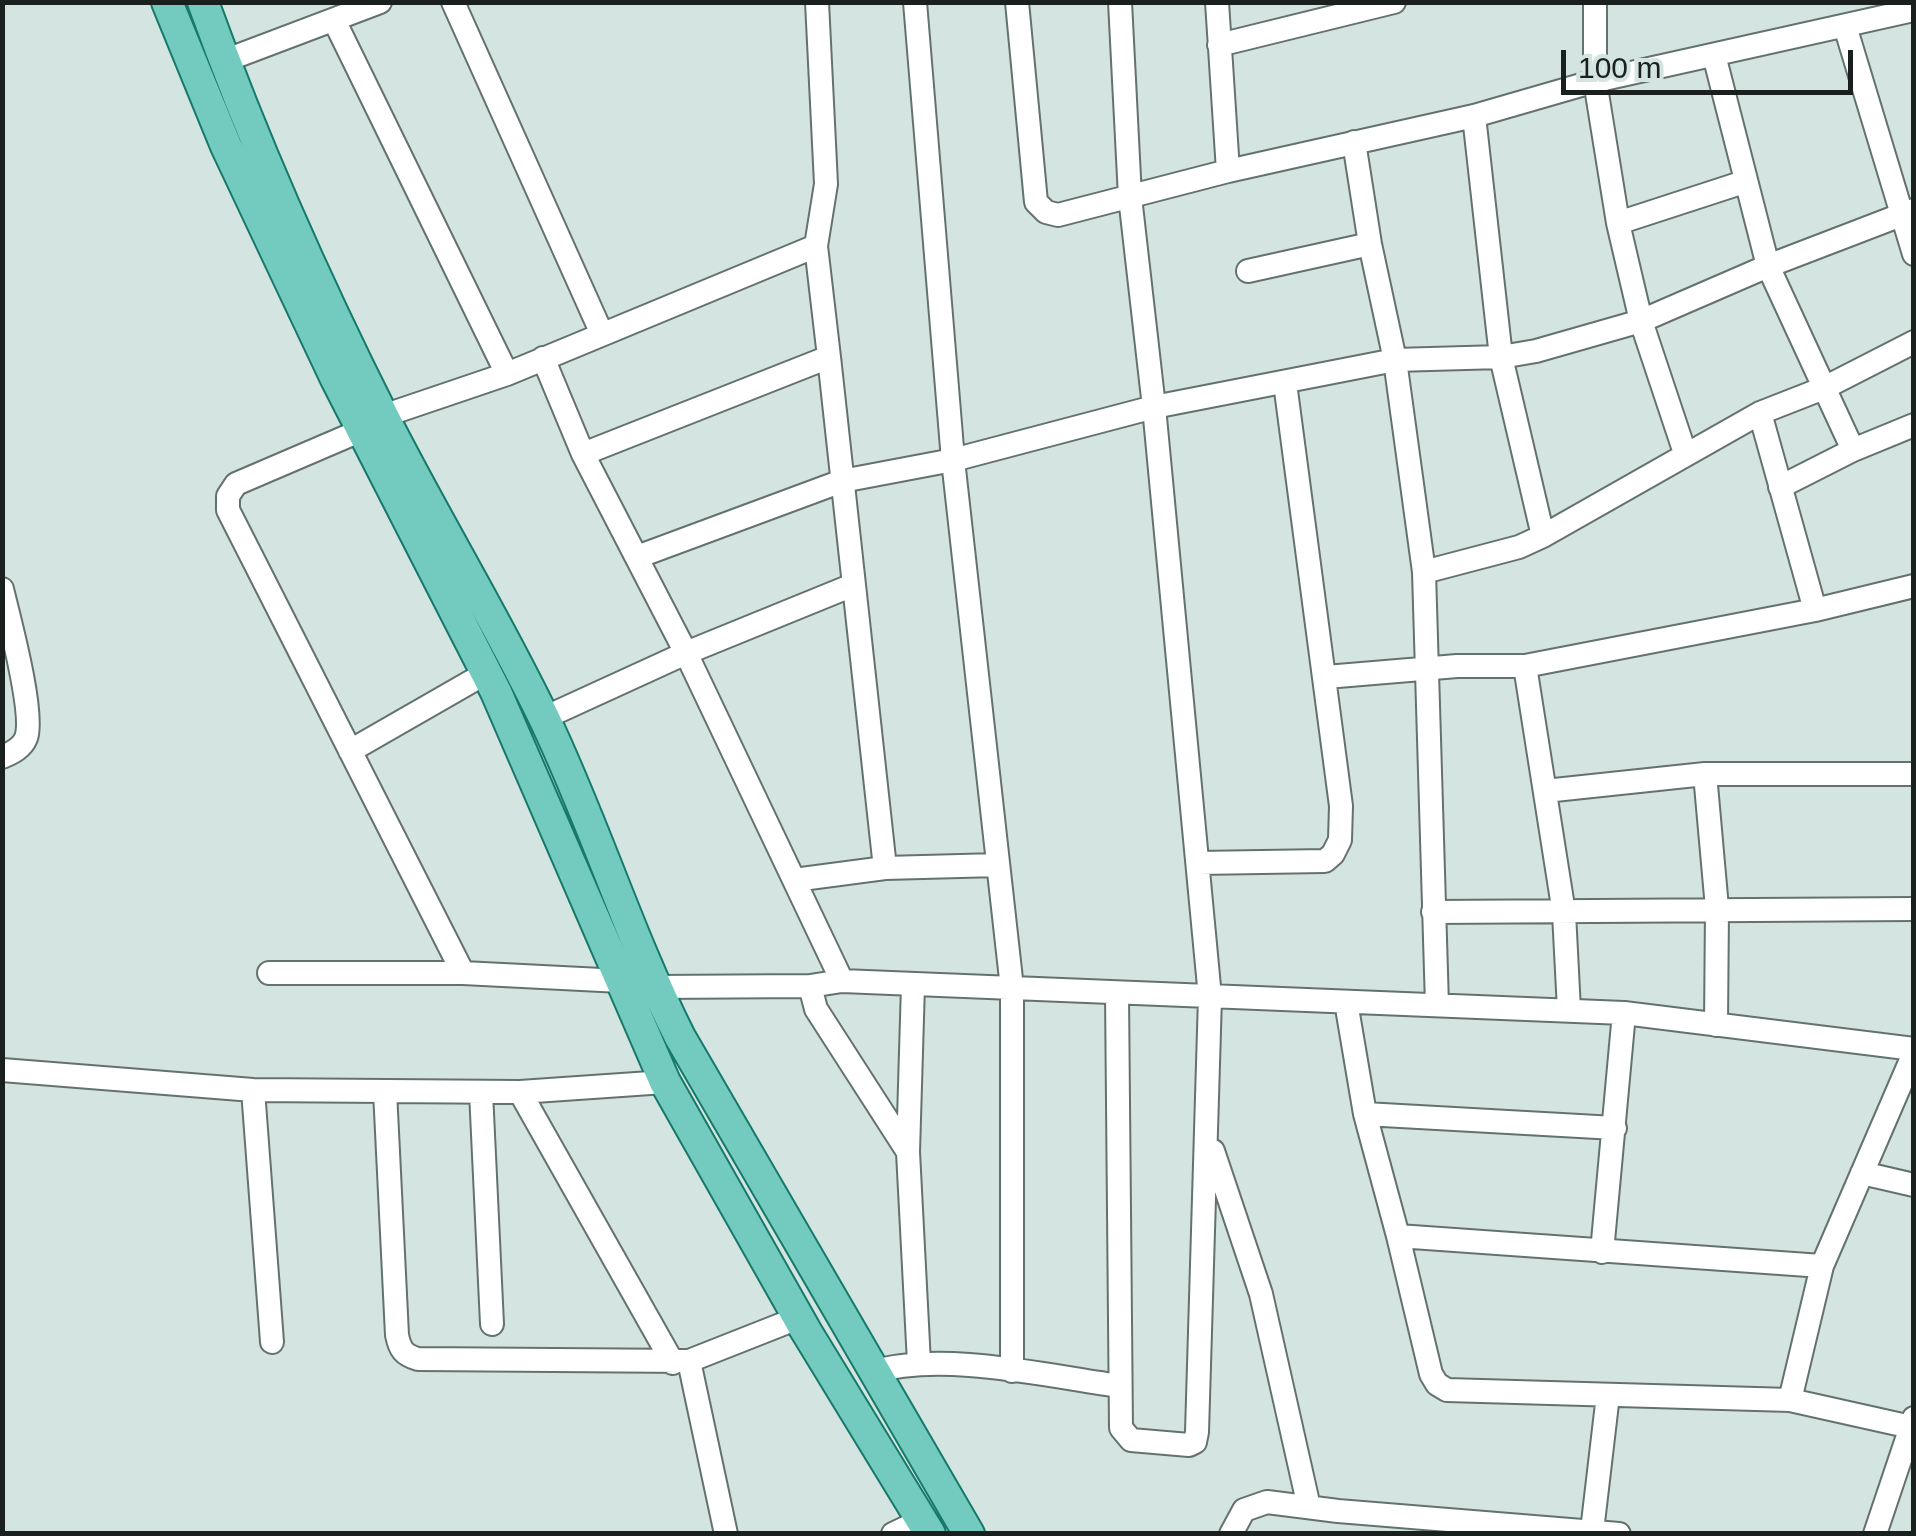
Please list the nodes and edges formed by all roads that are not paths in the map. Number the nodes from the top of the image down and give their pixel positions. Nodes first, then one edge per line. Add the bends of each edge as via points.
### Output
1 (166, 2) edge
2 (203, 2) edge
3 (380, 2) edge
4 (452, 2) edge
5 (816, 2) edge
6 (915, 2) edge
7 (1017, 2) edge
8 (1120, 2) edge
9 (1218, 2) edge
10 (1394, 2) edge
11 (1596, 2) edge
12 (1914, 10) edge
13 (1308, 13) edge
14 (334, 20) junction
15 (1845, 26) junction
16 (1220, 45) junction
17 (1714, 55) junction
18 (224, 61) junction
19 (1594, 81) junction
20 (1474, 116) junction
21 (1354, 142) junction
22 (1228, 171) junction
23 (1744, 182) junction
24 (1130, 197) junction
25 (1907, 212) edge
26 (1618, 223) junction
27 (1370, 244) junction
28 (816, 246) junction
29 (1914, 254) edge
30 (1768, 266) junction
31 (1248, 271) dead end
32 (1641, 321) junction
33 (602, 334) junction
34 (1914, 342) edge
35 (1500, 357) junction
36 (544, 358) junction
37 (829, 358) junction
38 (1395, 360) junction
39 (507, 374) junction
40 (1285, 383) junction
41 (1824, 388) junction
42 (1154, 408) junction
43 (1760, 413) junction
44 (372, 423) junction
45 (1914, 425) edge
46 (1853, 450) junction
47 (1685, 453) junction
48 (583, 454) junction
49 (953, 460) junction
50 (842, 481) junction
51 (1780, 487) junction
52 (1543, 536) junction
53 (637, 557) junction
54 (1424, 572) junction
55 (854, 585) junction
56 (1914, 586) edge
57 (3, 595) edge
58 (1815, 610) junction
59 (686, 653) junction
60 (1525, 666) junction
61 (1428, 670) junction
62 (486, 672) junction
63 (1326, 677) junction
64 (544, 718) junction
65 (350, 751) junction
66 (2, 757) edge
67 (1706, 774) junction
68 (1914, 774) edge
69 (1545, 791) junction
70 (1198, 863) junction
71 (998, 865) junction
72 (885, 868) junction
73 (794, 880) junction
74 (1717, 908) junction
75 (1914, 909) edge
76 (1432, 912) junction
77 (1564, 913) junction
78 (269, 973) dead end
79 (462, 973) junction
80 (621, 981) junction
81 (842, 982) junction
82 (913, 985) junction
83 (810, 986) junction
84 (655, 987) junction
85 (1012, 988) junction
86 (1117, 993) junction
87 (1210, 997) junction
88 (1346, 1002) junction
89 (1437, 1005) junction
90 (1569, 1010) junction
91 (1624, 1013) junction
92 (1716, 1025) junction
93 (1914, 1051) edge
94 (2, 1070) edge
95 (665, 1082) junction
96 (253, 1090) junction
97 (386, 1091) junction
98 (482, 1092) junction
99 (520, 1092) junction
100 (1365, 1114) junction
101 (1615, 1128) junction
102 (1208, 1133) junction
103 (908, 1152) junction
104 (1862, 1173) junction
105 (1914, 1185) edge
106 (1398, 1236) junction
107 (1602, 1252) junction
108 (1822, 1266) junction
109 (798, 1318) junction
110 (492, 1324) dead end
111 (272, 1342) dead end
112 (681, 1362) junction
113 (919, 1363) junction
114 (1012, 1371) junction
115 (874, 1372) junction
116 (1120, 1386) junction
117 (1608, 1395) junction
118 (1790, 1400) junction
119 (1912, 1423) edge
120 (1309, 1507) junction
121 (1337, 1522) edge
122 (1421, 1525) edge
123 (926, 1527) edge
124 (1592, 1531) edge
125 (726, 1534) edge
126 (893, 1534) edge
127 (969, 1534) edge
128 (1231, 1534) edge
129 (1619, 1534) edge
130 (1876, 1534) edge

1 - 44 main road via 226,146
2 - 18 main road
3 - 14 street
4 - 33 street
5 - 28 street via 826,184
6 - 49 street
7 - 24 street via 1036,202 1058,214
8 - 24 street
9 - 16 street
10 - 13 street
11 - 19 street
12 - 15 street
13 - 16 street
14 - 18 street
14 - 39 street
15 - 17 street
15 - 25 street
16 - 22 street
17 - 19 street
17 - 23 street
18 - 44 main road
19 - 20 street
19 - 26 street
20 - 21 street
20 - 35 street
21 - 22 street
21 - 27 street
22 - 24 street
23 - 26 street
23 - 30 street
24 - 42 street
25 - 29 street
25 - 30 street
26 - 32 street
27 - 31 street
27 - 38 street
28 - 33 street
28 - 37 street
30 - 32 street
30 - 41 street
32 - 35 street
32 - 47 street
33 - 36 street
34 - 41 street
35 - 38 street
35 - 52 street
36 - 39 street
36 - 48 street
37 - 48 street
37 - 50 street
38 - 40 street
38 - 54 street
39 - 44 street
40 - 42 street
40 - 63 street
41 - 43 street
41 - 46 street
42 - 49 street
42 - 70 street
43 - 47 street
43 - 51 street
44 - 62 main road
44 - 64 main road
44 - 65 street via 236,484 228,496 228,510
45 - 46 street
46 - 51 street
47 - 52 street
48 - 53 street
49 - 50 street
49 - 71 street
50 - 53 street
50 - 55 street
51 - 58 street
52 - 54 street
53 - 59 street
54 - 61 street
55 - 59 street
55 - 72 street
56 - 58 street
57 - 66 street via 29,718 26,740
58 - 60 street
59 - 64 street
59 - 73 street
60 - 61 street
60 - 69 street
61 - 63 street
61 - 76 street
62 - 65 street
62 - 80 main road
63 - 70 street via 1341,806 1333,854 1312,863
64 - 84 main road
65 - 79 street
67 - 68 street
67 - 69 street
67 - 74 street
69 - 77 street
70 - 87 street
71 - 72 street
71 - 85 street
72 - 73 street
73 - 81 street
74 - 75 street
74 - 77 street
74 - 92 street
76 - 77 street
76 - 89 street
77 - 90 street
78 - 79 street
79 - 80 street
80 - 95 main road
81 - 82 street
81 - 83 street
82 - 85 street
82 - 103 street
83 - 84 street
83 - 103 street via 816,1008
84 - 115 main road
85 - 86 street
85 - 114 street
86 - 87 street
86 - 116 street
87 - 88 street
87 - 102 street
88 - 89 street
88 - 100 street
89 - 90 street
90 - 91 street
91 - 92 street
91 - 101 street
92 - 93 street
93 - 104 street
94 - 96 street
95 - 99 street
95 - 109 main road
96 - 97 street
96 - 111 street
97 - 98 street
97 - 112 street via 397,1335 406,1356
98 - 99 street
98 - 110 street
99 - 112 street
100 - 101 street
100 - 106 street
101 - 107 street
102 - 116 street via 1195,1442 1124,1435
102 - 120 street via 1261,1294
103 - 113 street
104 - 105 street
104 - 108 street
106 - 107 street
106 - 117 street via 1437,1384 1464,1393
107 - 108 street
108 - 118 street
109 - 112 street
109 - 123 main road
112 - 125 street
113 - 114 street
113 - 115 street
114 - 116 street
115 - 127 main road
117 - 118 street
117 - 124 street
118 - 119 street
119 - 130 street
120 - 121 street
120 - 128 street via 1268,1502 1244,1510
121 - 122 street
122 - 124 street
123 - 126 street
124 - 129 street

